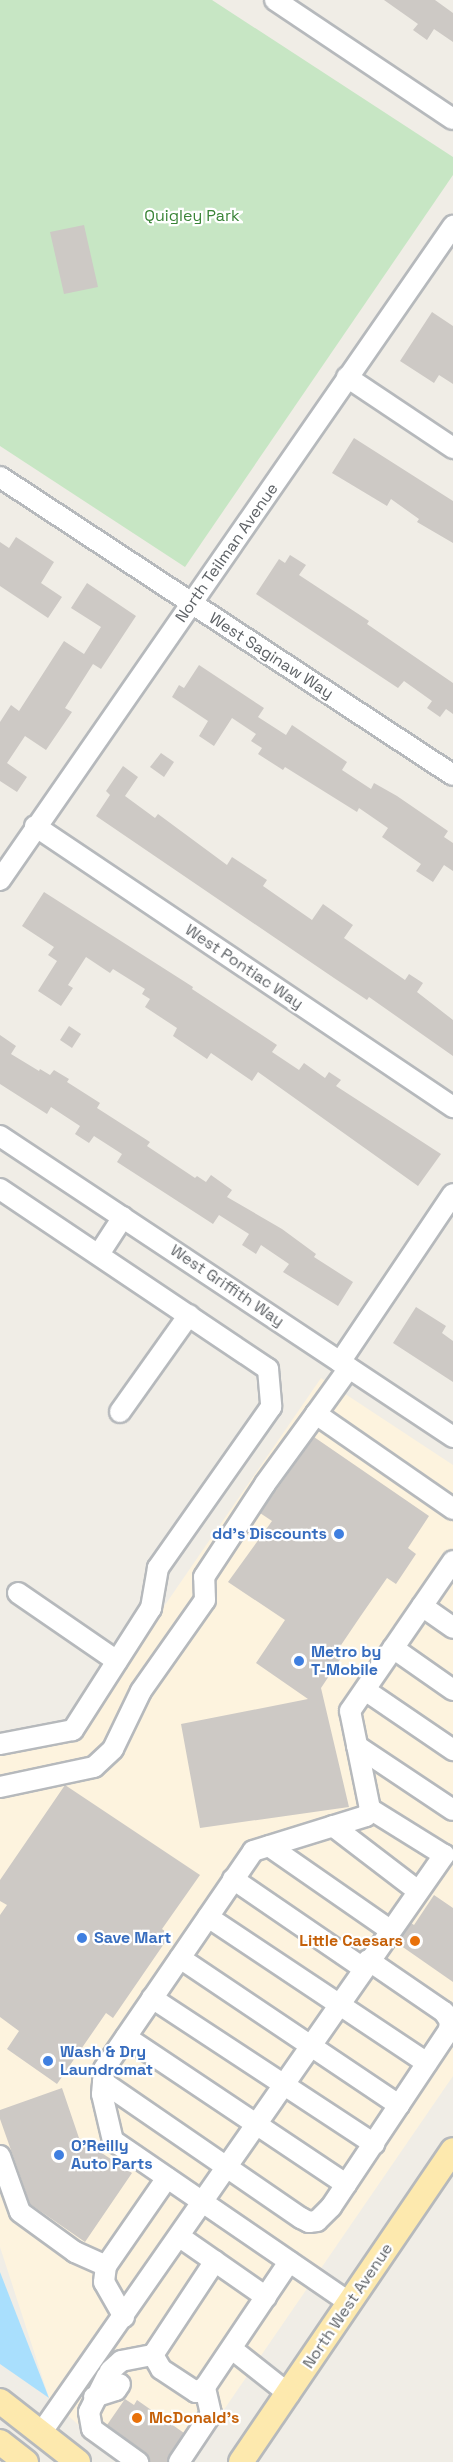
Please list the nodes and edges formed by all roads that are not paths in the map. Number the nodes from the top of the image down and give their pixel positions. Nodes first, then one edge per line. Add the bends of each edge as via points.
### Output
1 (275, 0) edge
2 (453, 119) edge
3 (453, 226) edge
4 (347, 377) junction
5 (453, 448) edge
6 (0, 477) edge
7 (192, 605) junction
8 (453, 775) edge
9 (35, 826) junction
10 (0, 880) edge
11 (453, 1107) edge
12 (0, 1136) edge
13 (0, 1189) edge
14 (453, 1194) edge
15 (123, 1217) junction
16 (99, 1254) junction
17 (189, 1315) junction
18 (344, 1365) junction
19 (120, 1412) dead end
20 (316, 1414) junction
21 (453, 1437) edge
22 (453, 1509) edge
23 (452, 1565) edge
24 (18, 1593) dead end
25 (422, 1606) junction
26 (453, 1628) edge
27 (393, 1648) junction
28 (117, 1661) junction
29 (365, 1690) junction
30 (453, 1690) edge
31 (0, 1744) edge
32 (357, 1746) junction
33 (453, 1750) edge
34 (0, 1787) edge
35 (370, 1809) junction
36 (453, 1810) edge
37 (333, 1826) junction
38 (269, 1846) junction
39 (450, 1852) edge
40 (233, 1879) junction
41 (418, 1891) junction
42 (207, 1917) junction
43 (390, 1930) junction
44 (180, 1958) junction
45 (366, 1964) junction
46 (152, 1998) junction
47 (338, 2005) junction
48 (126, 2037) junction
49 (310, 2046) junction
50 (427, 2063) junction
51 (103, 2082) junction
52 (283, 2085) junction
53 (399, 2105) junction
54 (256, 2126) junction
55 (374, 2144) junction
56 (453, 2150) edge
57 (0, 2156) edge
58 (227, 2168) junction
59 (168, 2178) junction
60 (346, 2184) junction
61 (203, 2203) junction
62 (180, 2237) junction
63 (214, 2261) junction
64 (289, 2262) junction
65 (106, 2266) junction
66 (266, 2297) junction
67 (350, 2303) junction
68 (124, 2317) junction
69 (232, 2349) junction
70 (146, 2356) junction
71 (205, 2387) junction
72 (289, 2394) junction
73 (0, 2401) edge
74 (41, 2433) junction
75 (0, 2442) edge
76 (26, 2462) edge
77 (78, 2462) edge
78 (138, 2462) edge
79 (179, 2462) edge
80 (241, 2462) edge

1 - 2 street
3 - 4 street, North Teilman Avenue
4 - 5 street
4 - 7 street, North Teilman Avenue
6 - 7 street, West Saginaw Way
7 - 8 street, West Saginaw Way
7 - 9 street, North Teilman Avenue
9 - 10 street, North Teilman Avenue
9 - 11 street, West Pontiac Way
12 - 15 street, West Griffith Way
13 - 16 street
14 - 18 street
15 - 16 street
15 - 18 street, West Griffith Way
16 - 17 street
17 - 19 street
17 - 28 street via 268,1369 271,1407 158,1568 151,1608
18 - 20 street
18 - 21 street, West Griffith Way
20 - 22 street
20 - 34 street via 204,1577 205,1600 141,1691 113,1749 94,1767
23 - 25 street
24 - 28 street
25 - 26 street
25 - 27 street
27 - 29 street
27 - 30 street
28 - 31 street via 73,1730
29 - 32 street via 351,1711
29 - 33 street
32 - 35 street
32 - 36 street
35 - 37 street via 366,1816
35 - 39 street
37 - 38 street
37 - 41 street
38 - 40 street via 253,1851
38 - 43 street
39 - 41 street
40 - 42 street
40 - 45 street
41 - 43 street
42 - 44 street
42 - 47 street
43 - 45 street
44 - 46 street
44 - 49 street
45 - 47 street
45 - 50 street via 433,2003 450,2021 449,2030
46 - 48 street
46 - 52 street
47 - 49 street
47 - 50 street
48 - 51 street via 104,2069
48 - 54 street
49 - 52 street
49 - 53 street
50 - 53 street
51 - 58 street
51 - 59 street via 113,2141
52 - 54 street
52 - 55 street
53 - 55 street
54 - 58 street
54 - 60 street
55 - 60 street
56 - 67 main road, North West Avenue
57 - 65 street via 20,2212 75,2252
58 - 60 street via 309,2222 324,2216
58 - 61 street
59 - 61 street
59 - 65 street
61 - 62 street
61 - 64 street
62 - 63 street
62 - 68 street
63 - 66 street
63 - 70 street
64 - 66 street
64 - 67 street
65 - 68 street via 104,2282
66 - 69 street
67 - 72 main road, North West Avenue
68 - 74 street
69 - 71 street
69 - 72 street
70 - 71 street via 160,2370 196,2392
70 - 78 street via 94,2397 88,2412 92,2429
71 - 79 street via 211,2414
72 - 80 main road, North West Avenue
73 - 74 main road
74 - 77 main road
75 - 76 main road

